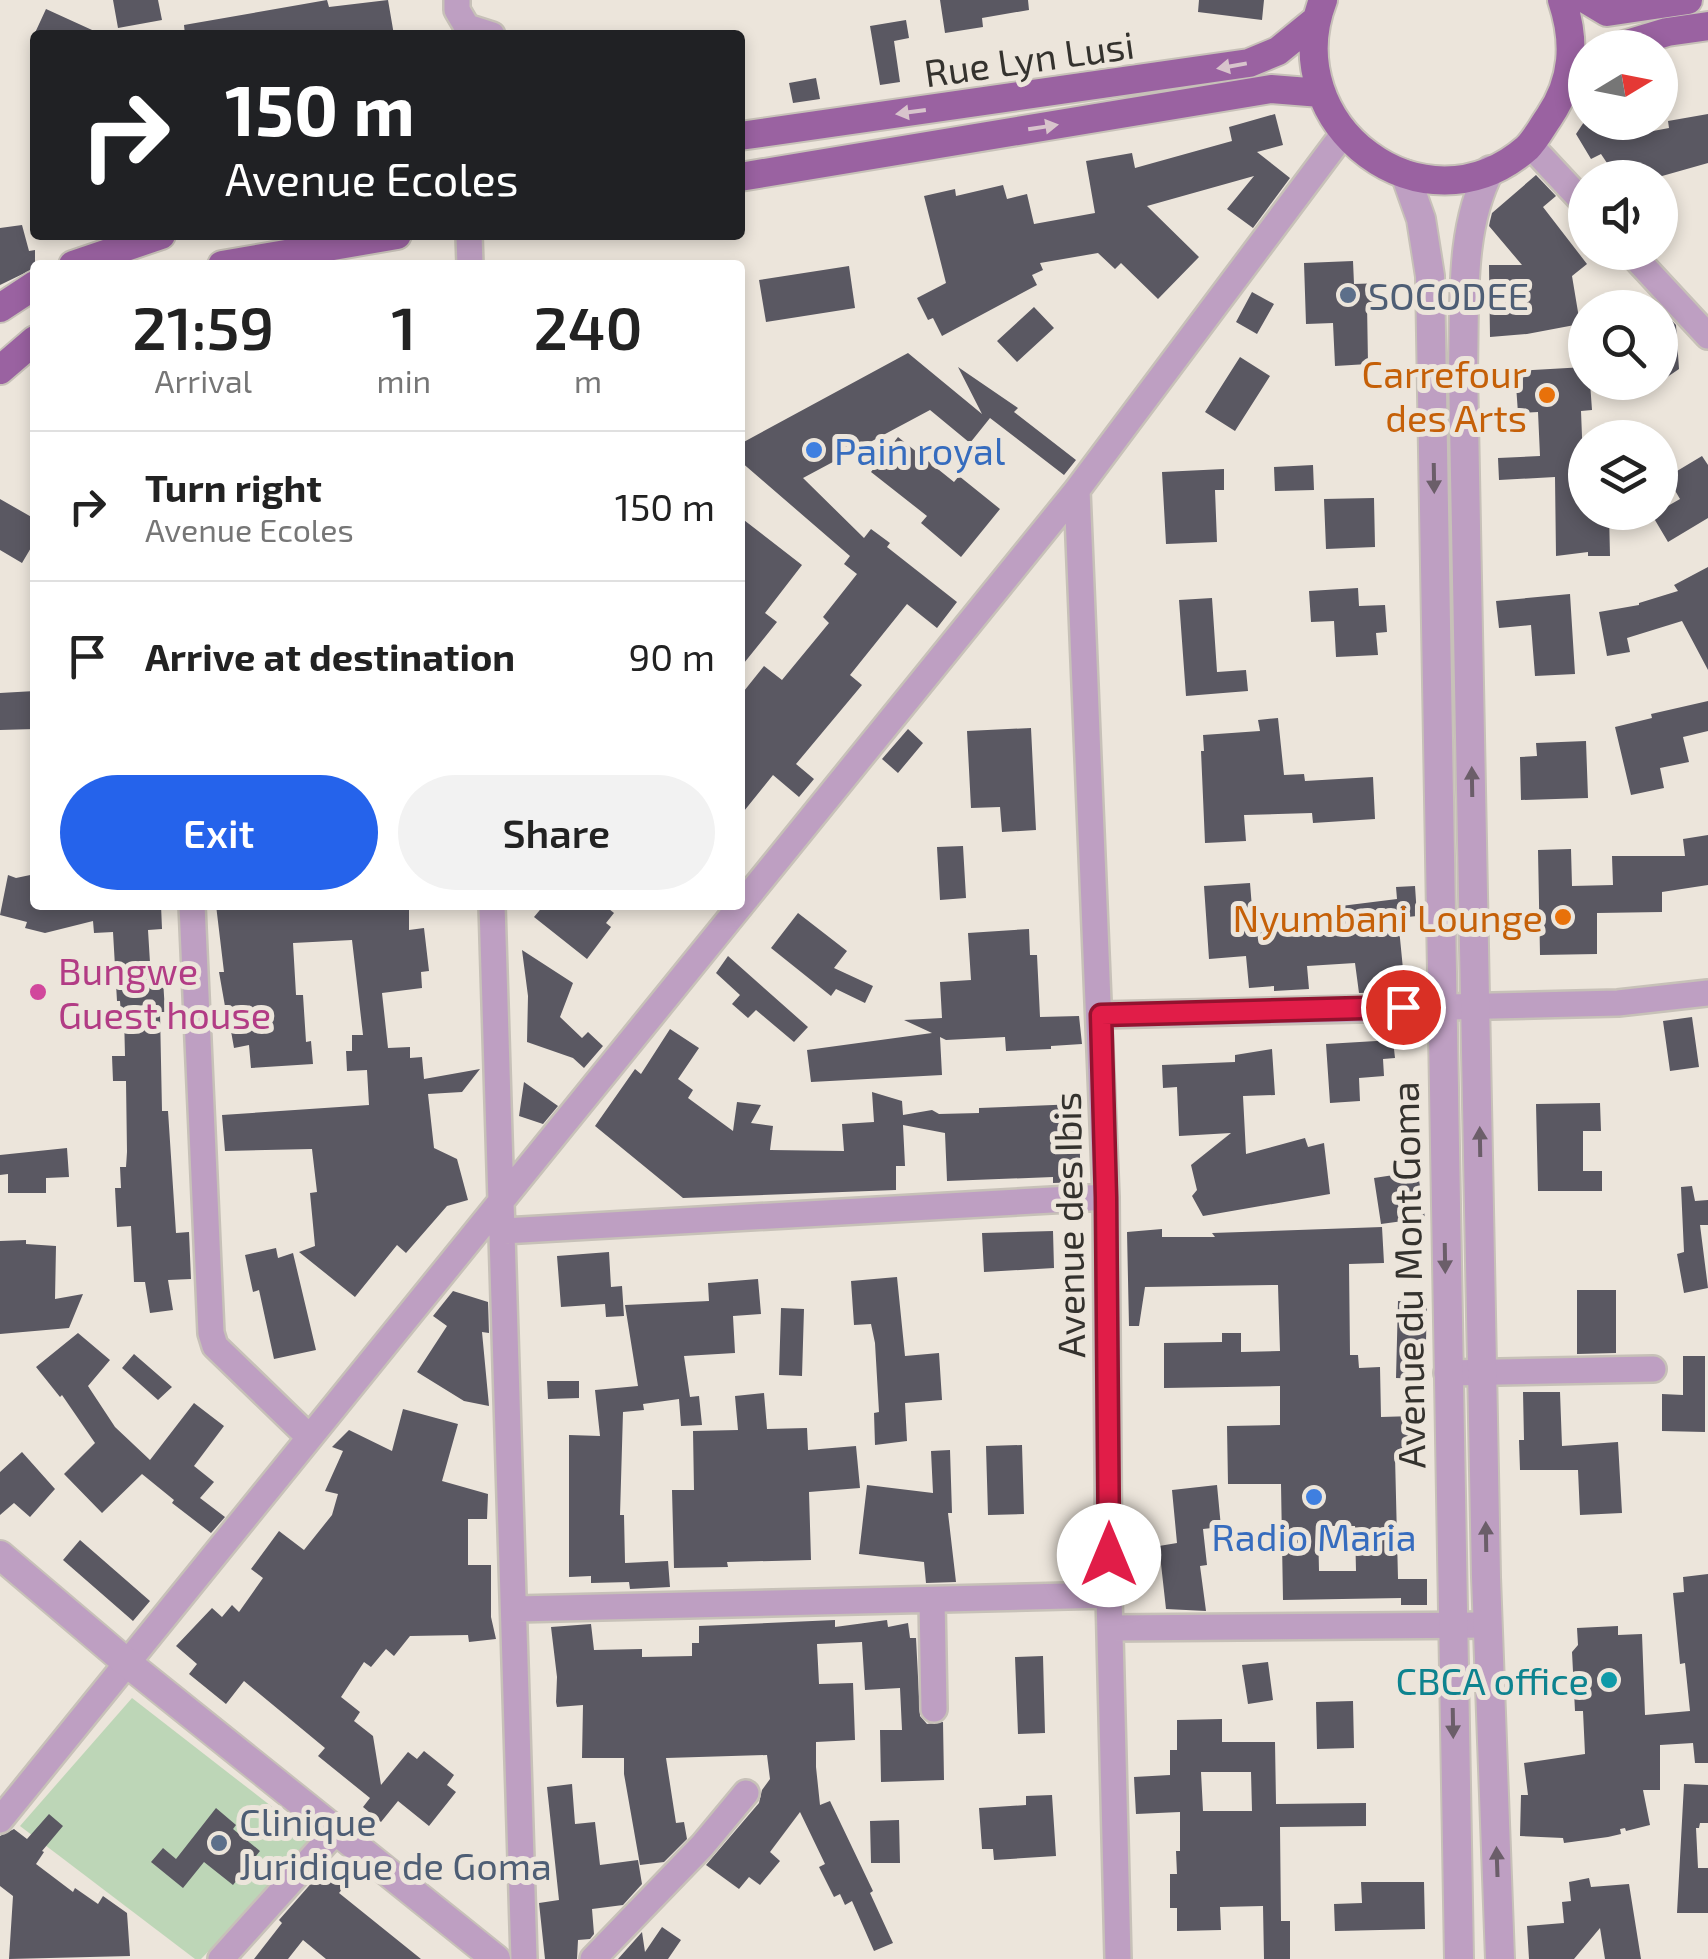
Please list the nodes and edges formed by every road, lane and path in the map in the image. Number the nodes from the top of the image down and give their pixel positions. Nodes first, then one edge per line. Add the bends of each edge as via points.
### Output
1 (457, 0) edge
2 (1562, 0) edge
3 (1587, 0) edge
4 (1688, 0) edge
5 (1319, 10) edge
6 (1708, 26) edge
7 (476, 30) edge
8 (1678, 30) edge
9 (1568, 90) edge
10 (1320, 94) junction
11 (1563, 96) junction
12 (1344, 133) junction
13 (745, 135) edge
14 (1530, 145) junction
15 (1490, 170) junction
16 (1405, 174) junction
17 (745, 176) edge
18 (1568, 186) edge
19 (146, 240) edge
20 (368, 240) edge
21 (88, 260) edge
22 (251, 260) edge
23 (1647, 270) edge
24 (30, 288) edge
25 (0, 308) edge
26 (1708, 336) edge
27 (30, 344) edge
28 (0, 370) edge
29 (1077, 490) junction
30 (1438, 826) junction
31 (1473, 826) junction
32 (745, 898) edge
33 (192, 910) edge
34 (492, 910) edge
35 (736, 910) edge
36 (1708, 993) edge
37 (1440, 1006) junction
38 (1477, 1007) junction
39 (1101, 1015) junction
40 (504, 1195) junction
41 (1106, 1197) junction
42 (1444, 1210) junction
43 (1481, 1210) junction
44 (504, 1231) junction
45 (1652, 1369) dead end
46 (1484, 1372) junction
47 (1447, 1373) junction
48 (308, 1436) junction
49 (0, 1555) edge
50 (1109, 1595) junction
51 (932, 1600) junction
52 (516, 1609) junction
53 (1488, 1625) junction
54 (1451, 1626) junction
55 (1111, 1628) junction
56 (126, 1662) junction
57 (934, 1710) dead end
58 (746, 1793) dead end
59 (0, 1820) edge
60 (336, 1831) junction
61 (221, 1959) edge
62 (496, 1959) edge
63 (524, 1959) edge
64 (593, 1959) edge
65 (1118, 1959) edge
66 (1459, 1959) edge
67 (1500, 1959) edge

1 - 7 street via 467,27
2 - 11 main road via 1571,53
3 - 4 main road via 1608,12
5 - 10 main road via 1313,57
5 -> 13 main road, Rue Lyn Lusi via 1278,52 1249,63
6 - 8 main road
9 - 11 main road
10 - 12 main road
17 -> 10 main road, Rue Lyn Lusi via 1270,89
11 - 14 main road
12 - 16 main road via 1361,151
12 - 29 street
14 - 15 main road
14 - 18 street
15 - 16 main road via 1457,179
31 -> 15 street via 1463,369 1470,236
16 -> 30 street, Avenue du Mont Goma via 1421,218 1430,276
19 - 21 main road
20 - 22 main road
23 - 26 street
24 - 25 main road
27 - 28 main road
29 - 32 street
29 - 39 street, Avenue des Ibis
30 - 31 street
30 - 37 street, Avenue du Mont Goma
31 - 38 street
33 - 48 street via 211,1334
34 - 40 street
35 - 40 street
36 - 38 street
37 - 38 street
37 - 39 street
37 - 42 street, Avenue du Mont Goma
43 -> 38 street
39 - 41 street, Avenue des Ibis
40 - 44 street
40 - 48 street
41 - 44 street
41 - 50 street, Avenue des Ibis
42 - 43 street
42 -> 47 street, Avenue du Mont Goma
43 - 46 street
44 - 52 street
45 - 46 street
46 - 47 street
53 -> 46 street
47 - 54 street, Avenue du Mont Goma
48 - 56 street
49 - 56 street
50 - 51 street
50 - 55 street, Avenue des Ibis
51 - 52 street
51 - 57 street
52 - 63 street
53 - 54 street
67 -> 53 street
54 - 55 street
54 -> 66 street, Avenue du Mont Goma
55 - 65 street, Avenue des Ibis
56 - 59 street
56 - 60 street
58 - 64 street
60 - 61 street
60 - 62 street

